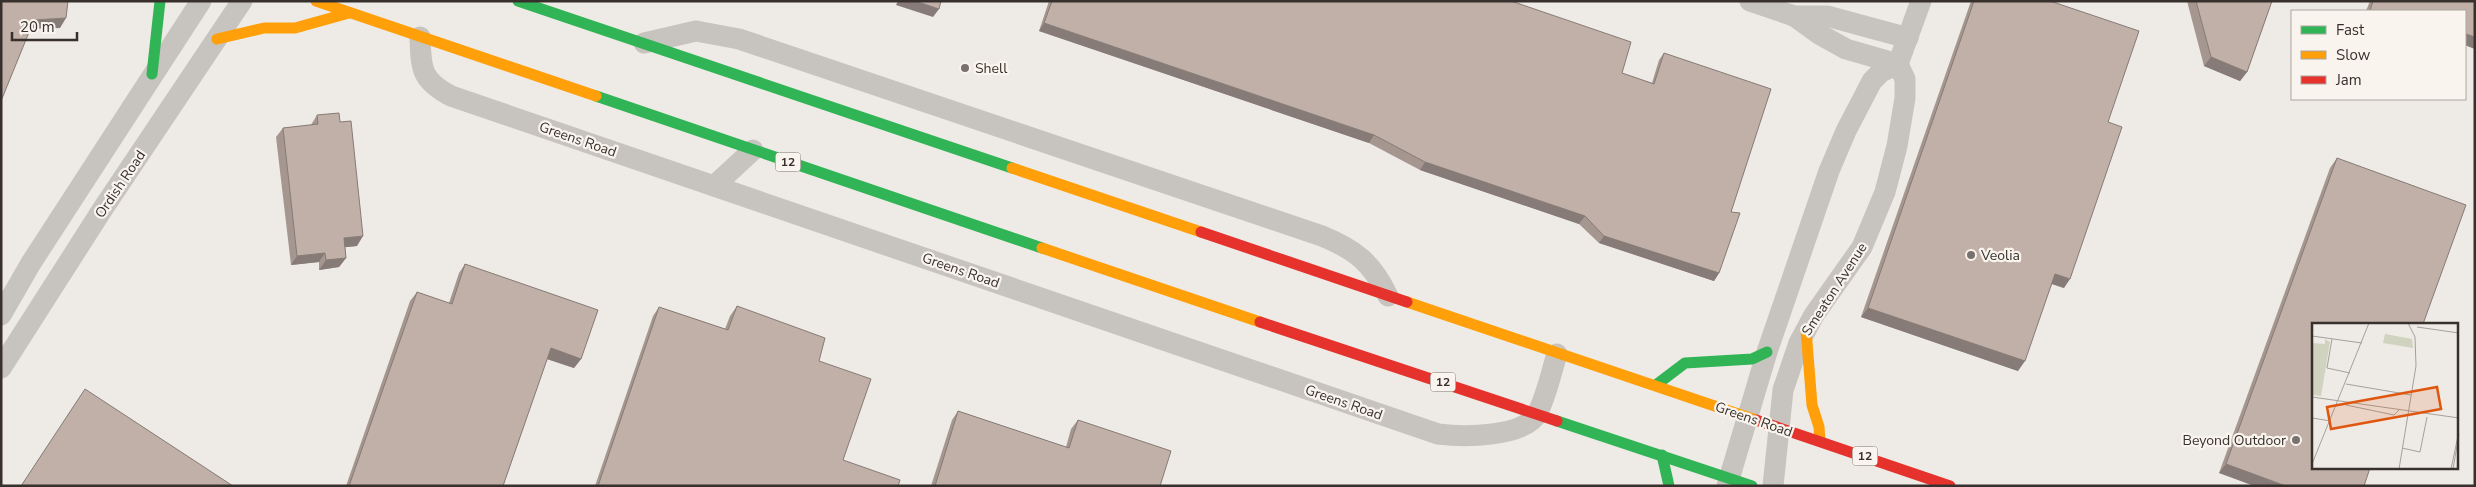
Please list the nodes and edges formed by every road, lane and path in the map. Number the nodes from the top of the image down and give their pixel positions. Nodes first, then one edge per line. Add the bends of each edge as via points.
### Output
1 (160, 1) edge
2 (201, 1) edge
3 (242, 1) edge
4 (316, 1) edge
5 (518, 1) edge
6 (1750, 1) edge
7 (1921, 1) edge
8 (349, 13) junction
9 (1794, 16) junction
10 (420, 38) junction
11 (1908, 38) junction
12 (217, 39) junction
13 (644, 43) junction
14 (1898, 64) junction
15 (152, 74) junction
16 (753, 150) junction
17 (714, 186) junction
18 (1388, 296) junction
19 (1, 315) edge
20 (26, 328) junction
21 (1806, 330) junction
22 (1767, 352) junction
23 (1557, 354) junction
24 (4, 358) edge
25 (1656, 385) junction
26 (1538, 413) junction
27 (1747, 416) junction
28 (1779, 428) junction
29 (1820, 441) junction
30 (1662, 455) junction
31 (1728, 482) edge
32 (1669, 486) edge
33 (1752, 486) edge
34 (1773, 486) edge
35 (1950, 486) edge

1 - 15 main road
2 - 15 street
3 - 12 street, Ordish Road
4 - 8 main road, 12
5 - 13 main road, Greens Road / 12
6 - 9 street
7 - 11 street
8 - 10 main road, 12
8 - 12 main road via 295,28 264,28
9 - 11 street via 1827,16
9 - 14 street via 1846,49
10 - 16 main road, 12
10 - 17 street, Greens Road via 421,67 428,80 451,96
11 - 14 street
12 - 20 street, Ordish Road
13 - 18 main road, Greens Road / 12
13 - 18 street via 696,31 740,39 1322,236 1353,251 1367,262 1379,276
14 - 21 street, Smeaton Avenue via 1905,79 1906,98 1885,192 1862,247
14 - 22 street via 1881,72 1872,81 1839,146
15 - 19 street
16 - 17 street
16 - 26 main road, 12
17 - 26 street, Greens Road via 1438,434 1459,437 1522,428
18 - 23 main road, Greens Road / 12
19 - 20 street
20 - 24 street, Ordish Road
21 - 28 street, Smeaton Avenue via 1783,390
21 - 29 main road via 1812,405
22 - 25 main road via 1752,359 1685,363
22 - 27 street
23 - 25 main road, Greens Road / 12
23 - 26 street
25 - 27 main road, Greens Road / 12
26 - 30 main road, 12
27 - 28 main road, Greens Road / 12
27 - 31 street
28 - 29 main road, Greens Road / 12
28 - 34 street, Smeaton Avenue
29 - 35 main road, Greens Road / 12
30 - 31 main road, 12
30 - 32 main road
31 - 33 main road, 12

